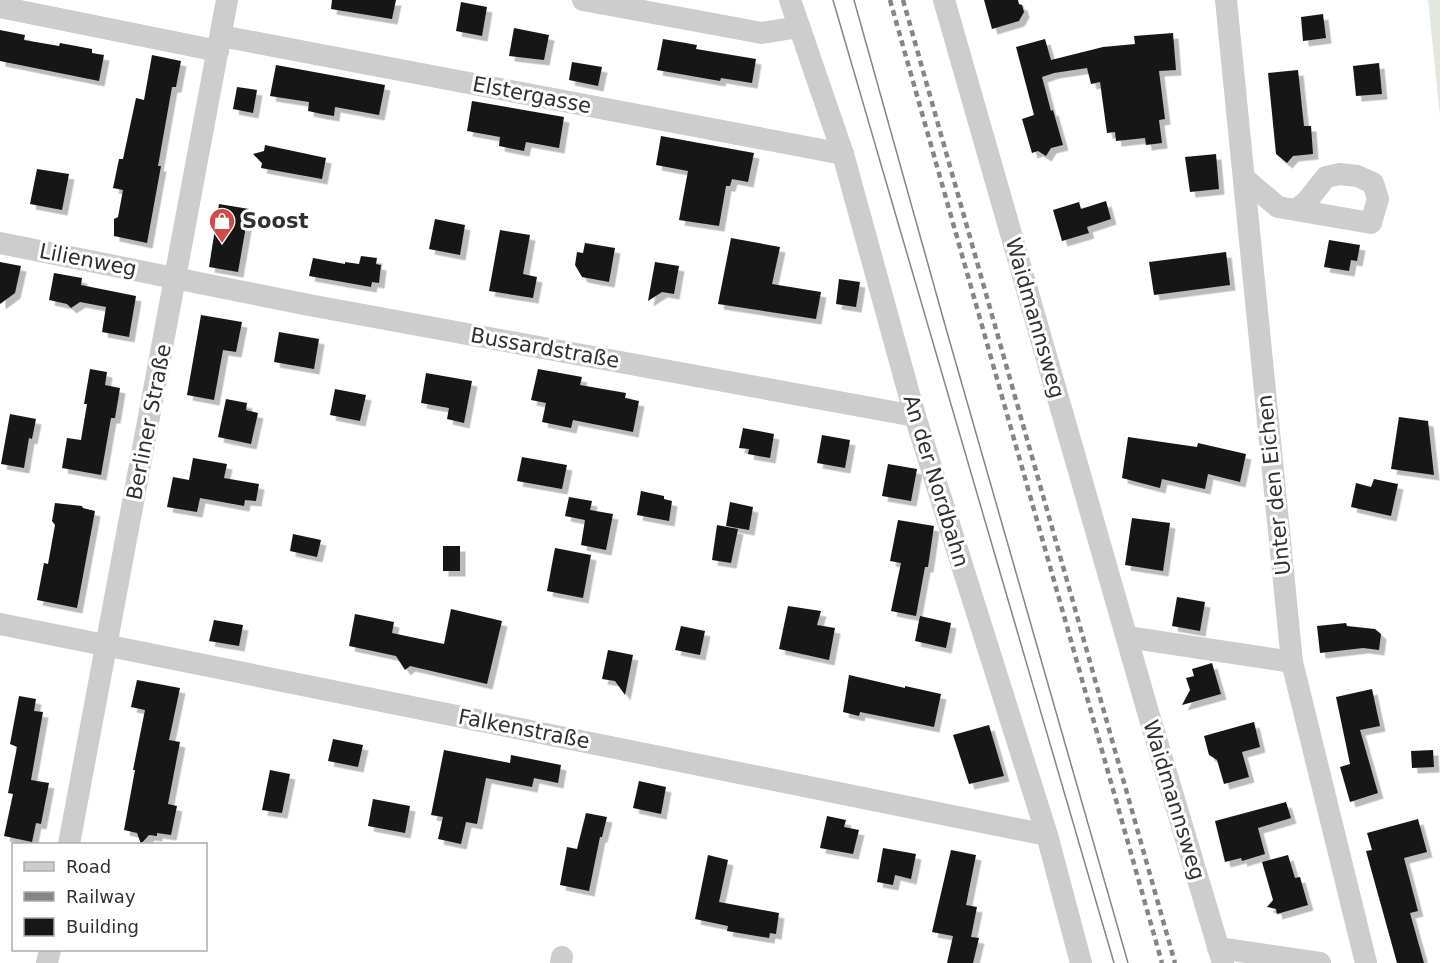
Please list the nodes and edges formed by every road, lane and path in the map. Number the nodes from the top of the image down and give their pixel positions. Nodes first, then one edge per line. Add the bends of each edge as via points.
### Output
1 (227, 0) edge
2 (583, 0) edge
3 (790, 0) edge
4 (944, 0) edge
5 (1226, 0) edge
6 (0, 7) edge
7 (799, 27) junction
8 (220, 43) junction
9 (843, 154) junction
10 (1245, 179) junction
11 (1296, 210) dead end
12 (0, 243) edge
13 (176, 278) junction
14 (915, 416) junction
15 (0, 624) edge
16 (1126, 637) junction
17 (107, 645) junction
18 (1292, 662) junction
19 (1047, 835) junction
20 (69, 843) edge
21 (1221, 955) edge
22 (1081, 963) edge
23 (1320, 963) edge
24 (1365, 963) edge

1 - 8 street, Berliner Straße
2 - 7 street via 762,33
3 - 7 street, An der Nordbahn
4 - 16 street, Waidmannsweg
5 - 10 street, Unter den Eichen
6 - 8 street, Elstergasse
7 - 9 street, An der Nordbahn
8 - 9 street, Elstergasse
8 - 13 street, Berliner Straße
9 - 14 street, An der Nordbahn
10 - 11 street via 1278,207
10 - 18 street, Unter den Eichen
12 - 13 street, Lilienweg
13 - 14 street, Bussardstraße
13 - 17 street, Berliner Straße
14 - 19 street, An der Nordbahn
15 - 17 street, Falkenstraße
16 - 18 street
16 - 21 street, Waidmannsweg
17 - 19 street, Falkenstraße
17 - 20 street, Berliner Straße
18 - 24 street, Unter den Eichen
19 - 22 street, An der Nordbahn
21 - 23 street

